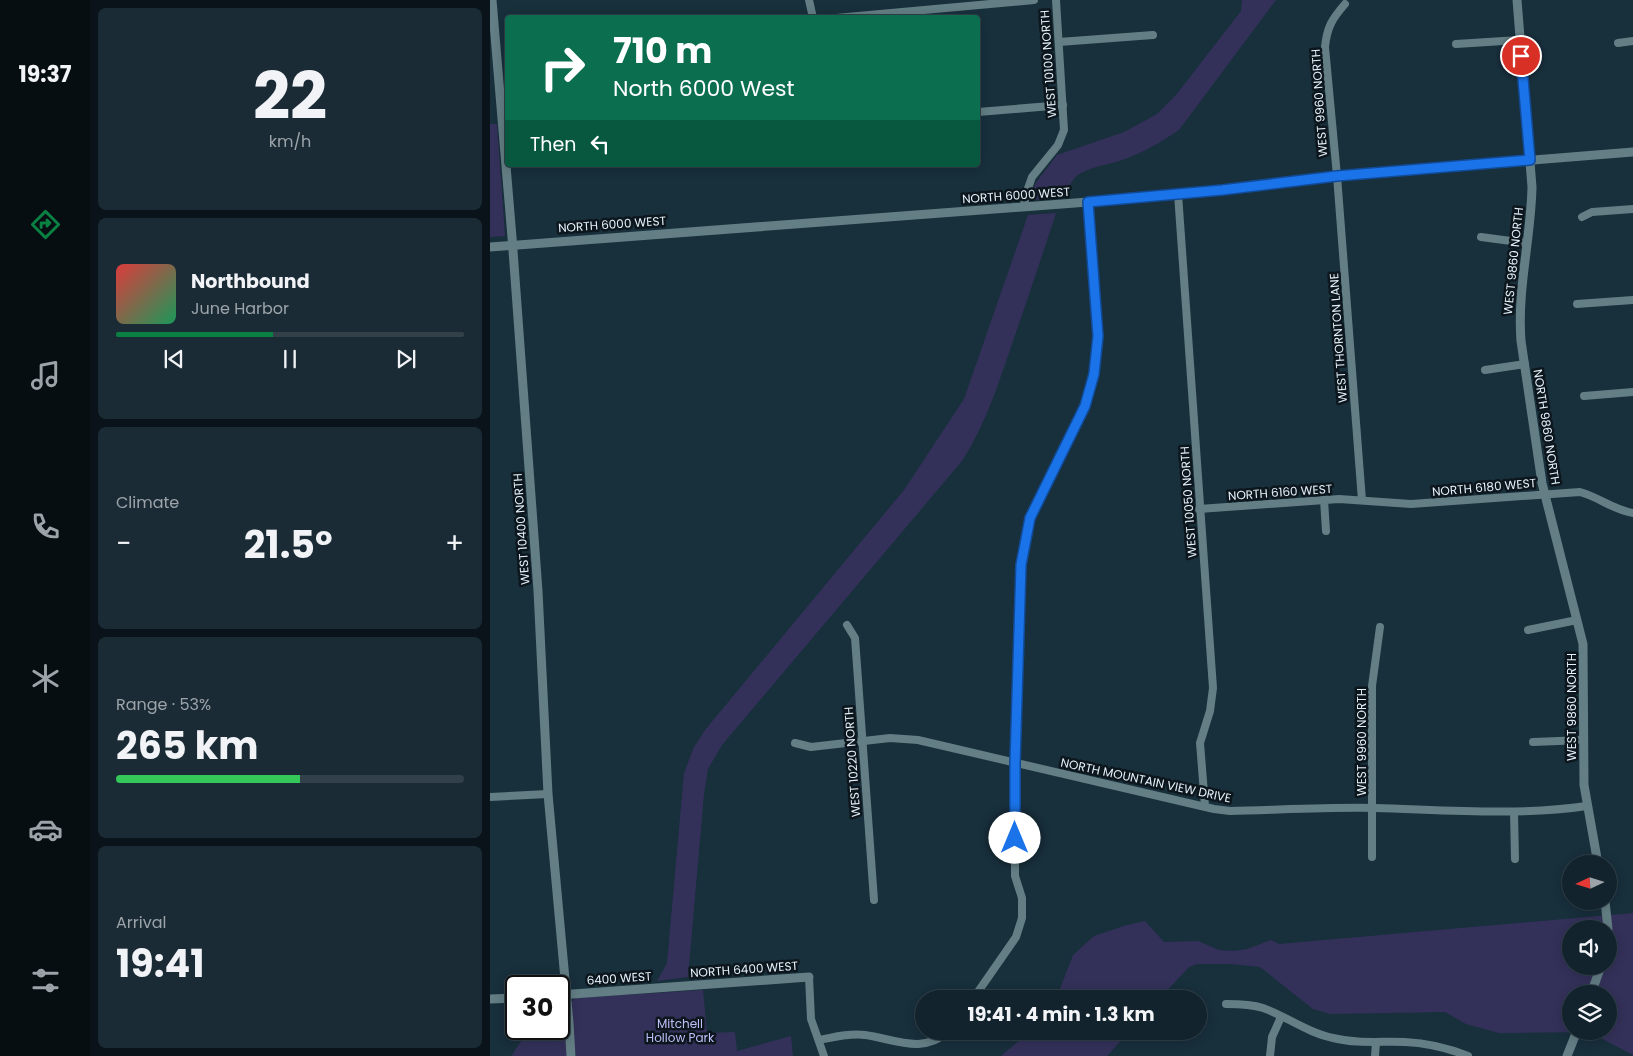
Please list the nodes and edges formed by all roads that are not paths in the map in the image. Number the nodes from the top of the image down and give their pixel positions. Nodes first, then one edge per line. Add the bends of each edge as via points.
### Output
1 (492, 0) edge
2 (809, 0) edge
3 (1034, 0) edge
4 (1056, 0) edge
5 (1516, 0) edge
6 (1344, 4) dead end
7 (812, 15) edge
8 (869, 15) edge
9 (1153, 36) dead end
10 (1520, 40) junction
11 (1633, 41) edge
12 (1059, 42) junction
13 (1618, 43) dead end
14 (1456, 44) dead end
15 (1063, 106) junction
16 (980, 112) edge
17 (505, 114) edge
18 (1633, 152) edge
19 (1530, 160) junction
20 (508, 167) edge
21 (1337, 176) junction
22 (1178, 194) junction
23 (1088, 202) junction
24 (1024, 206) junction
25 (1633, 209) edge
26 (1582, 217) dead end
27 (1481, 237) dead end
28 (512, 244) junction
29 (1526, 244) junction
30 (490, 247) edge
31 (1633, 300) edge
32 (1577, 304) dead end
33 (1525, 364) junction
34 (1485, 370) dead end
35 (1633, 392) edge
36 (1584, 396) dead end
37 (1544, 493) junction
38 (1324, 500) junction
39 (1362, 500) junction
40 (1199, 508) junction
41 (1633, 513) edge
42 (1326, 531) dead end
43 (1577, 620) junction
44 (847, 625) dead end
45 (1380, 627) dead end
46 (1528, 630) dead end
47 (1584, 740) junction
48 (862, 742) junction
49 (1533, 742) dead end
50 (795, 743) dead end
51 (1015, 763) junction
52 (548, 794) junction
53 (490, 797) edge
54 (1205, 806) junction
55 (1588, 806) junction
56 (1372, 808) junction
57 (1514, 812) junction
58 (1596, 855) edge
59 (1372, 857) dead end
60 (1515, 859) dead end
61 (874, 900) dead end
62 (562, 975) edge
63 (809, 977) joint
64 (681, 986) joint
65 (980, 990) edge
66 (570, 994) edge
67 (505, 998) edge
68 (490, 999) edge
69 (1226, 1004) dead end
70 (1281, 1017) junction
71 (569, 1040) edge
72 (819, 1040) junction
73 (938, 1040) edge
74 (1573, 1040) edge
75 (1376, 1042) junction
76 (571, 1056) edge
77 (824, 1056) edge
78 (1270, 1056) edge
79 (1375, 1056) edge
80 (1468, 1056) edge
81 (1567, 1056) edge

1 - 17 street, WEST 10400 NORTH
2 - 7 street
3 - 8 street
4 - 12 street, WEST 10100 NORTH
5 - 10 street, WEST 9860 NORTH
6 - 21 street, WEST 9960 NORTH via 1331,20 1325,47
9 - 12 street
10 - 14 street
10 - 19 street, WEST 9860 NORTH
11 - 13 street
12 - 15 street, WEST 10100 NORTH
15 - 16 street
15 - 24 street, WEST 10100 NORTH via 1064,130 1058,145 1032,178
18 - 19 street, NORTH 6000 WEST
19 - 21 street, NORTH 6000 WEST
19 - 29 street, WEST 9860 NORTH via 1532,210
20 - 28 street, WEST 10400 NORTH
21 - 22 street, NORTH 6000 WEST
21 - 39 street, WEST THORNTON LANE
22 - 23 street, NORTH 6000 WEST
22 - 40 street, WEST 10050 NORTH
23 - 24 street, NORTH 6000 WEST
23 - 51 street via 1098,336 1094,374 1085,406 1030,518 1021,565
24 - 28 street, NORTH 6000 WEST
25 - 26 street via 1592,212
27 - 29 street
28 - 30 street, NORTH 6000 WEST
28 - 52 street, WEST 10400 NORTH via 538,591
29 - 33 street, WEST 9860 NORTH via 1519,318
31 - 32 street
33 - 34 street
33 - 37 street, NORTH 9860 NORTH
35 - 36 street
37 - 39 street, NORTH 6180 WEST via 1411,504
37 - 41 street, NORTH 6180 WEST via 1580,492 1621,511
37 - 43 street, WEST 9860 NORTH
38 - 39 street, NORTH 6160 WEST
38 - 40 street, NORTH 6160 WEST
38 - 42 street
40 - 54 street, WEST 10050 NORTH via 1212,688 1210,711 1200,743
43 - 46 street
43 - 47 street, WEST 9860 NORTH via 1583,644
44 - 48 street, WEST 10220 NORTH via 855,638
45 - 56 street, WEST 9960 NORTH via 1372,686
47 - 49 street
47 - 55 street, WEST 9860 NORTH via 1584,785
48 - 50 street, NORTH MOUNTAIN VIEW DRIVE via 811,747
48 - 51 street, NORTH MOUNTAIN VIEW DRIVE via 890,738 918,740
48 - 61 street, WEST 10220 NORTH
51 - 54 street, NORTH MOUNTAIN VIEW DRIVE
51 - 65 street via 1016,876 1022,898 1022,918 1016,937
52 - 53 street
52 - 62 street, WEST 10400 NORTH
54 - 56 street, NORTH MOUNTAIN VIEW DRIVE via 1230,811
55 - 57 street, NORTH MOUNTAIN VIEW DRIVE
55 - 58 street, WEST 9860 NORTH
56 - 57 street, NORTH MOUNTAIN VIEW DRIVE
56 - 59 street, WEST 9960 NORTH
57 - 60 street
63 - 64 street, NORTH 6400 WEST
63 - 72 street via 811,1019
64 - 66 street, 6400 WEST
67 - 68 street
69 - 70 street via 1257,1006
70 - 75 street via 1333,1038
70 - 78 street via 1272,1037
71 - 76 street, WEST 10400 NORTH
72 - 73 street via 852,1034 903,1044
72 - 77 street
74 - 81 street
75 - 79 street
75 - 80 street via 1426,1044

